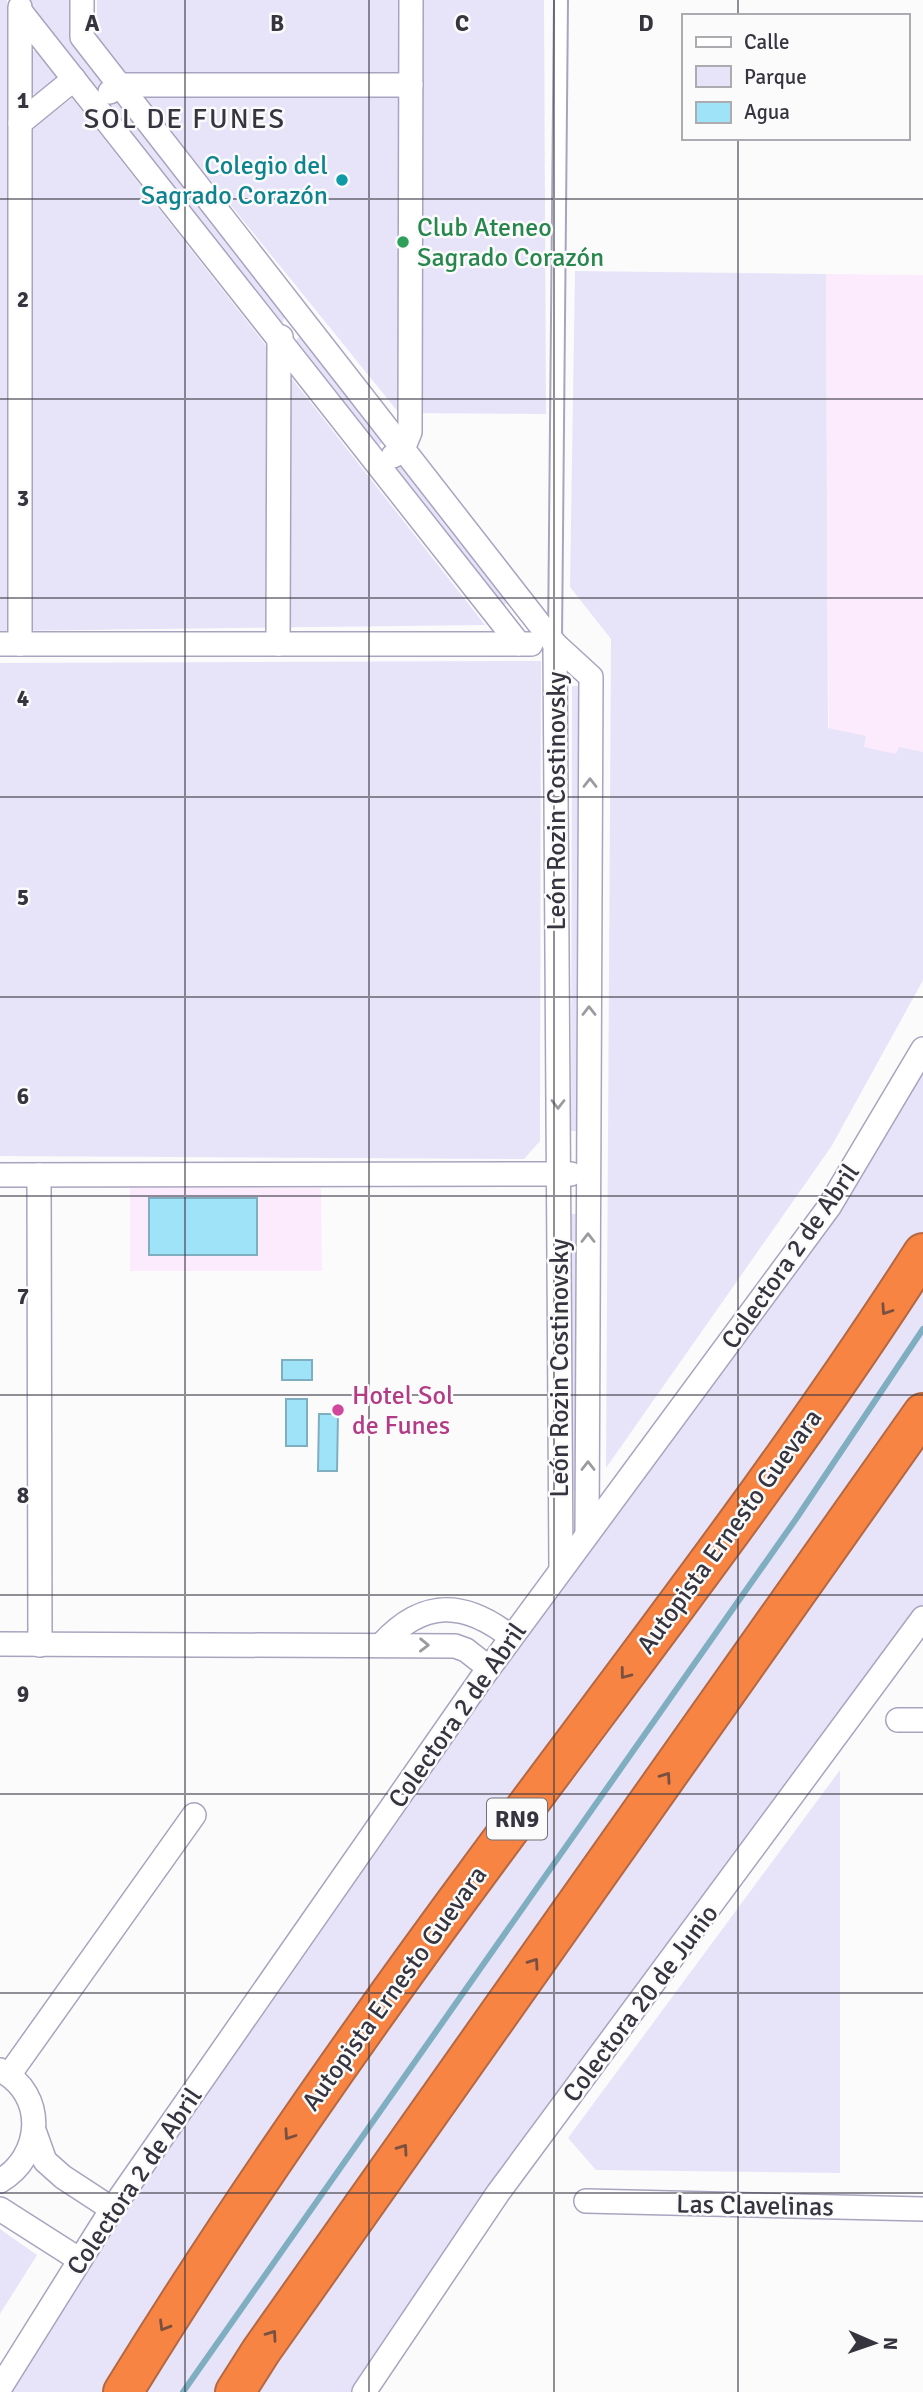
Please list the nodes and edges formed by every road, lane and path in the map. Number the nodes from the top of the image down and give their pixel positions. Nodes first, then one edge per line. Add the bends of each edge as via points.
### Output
1 (82, 0) edge
2 (411, 0) edge
3 (561, 0) edge
4 (20, 6) edge
5 (74, 79) junction
6 (119, 85) junction
7 (411, 85) junction
8 (94, 104) junction
9 (20, 123) junction
10 (304, 323) junction
11 (279, 339) junction
12 (403, 449) junction
13 (379, 466) junction
14 (10, 644) edge
15 (278, 644) junction
16 (519, 644) junction
17 (555, 644) junction
18 (923, 1049) edge
19 (558, 1174) junction
20 (589, 1174) junction
21 (0, 1175) edge
22 (39, 1175) junction
23 (923, 1253) edge
24 (923, 1413) edge
25 (587, 1534) junction
26 (561, 1569) junction
27 (923, 1618) edge
28 (511, 1637) junction
29 (0, 1644) edge
30 (40, 1644) junction
31 (382, 1644) junction
32 (489, 1668) junction
33 (898, 1720) dead end
34 (923, 1720) edge
35 (194, 1815) dead end
36 (4, 2073) edge
37 (35, 2133) junction
38 (0, 2181) edge
39 (586, 2201) dead end
40 (0, 2209) edge
41 (112, 2209) junction
42 (923, 2210) edge
43 (80, 2260) junction
44 (0, 2388) edge
45 (123, 2392) edge
46 (236, 2392) edge
47 (364, 2392) edge

1 - 6 street via 82,37
2 - 7 street
3 - 17 lane
4 - 5 street
4 - 9 street
5 - 8 street
5 - 9 street
6 - 7 street
6 - 8 street
6 - 10 street
7 - 12 street via 410,432
8 - 11 street
9 - 14 street
10 - 11 street
10 - 12 street
11 - 13 street
11 - 15 street
12 - 13 street
12 - 17 street
13 - 16 street
14 - 15 street
15 - 16 street
16 - 17 street
17 -> 19 street, León Rozin Costinovsky
20 -> 17 street, León Rozin Costinovsky via 591,677
18 - 25 street, Colectora 2 de Abril via 829,1207
19 - 20 street
19 - 22 street
19 - 26 street, León Rozin Costinovsky
25 -> 20 street, León Rozin Costinovsky
21 - 22 street
22 - 30 street
23 -> 45 highway, Autopista Ernesto Guevara / RN9 via 809,1424 308,2107
46 -> 24 highway
25 - 26 street, Colectora 2 de Abril
26 - 28 street, Colectora 2 de Abril
27 - 47 street, Colectora 20 de Junio via 498,2193
28 - 31 street via 478,1614 424,1613 400,1624
28 - 32 street, Colectora 2 de Abril
29 - 30 street
30 - 31 street
31 -> 32 street via 461,1647
32 - 41 street, Colectora 2 de Abril
33 - 34 street
35 - 36 street
36 - 37 street via 30,2100
37 - 38 street via 18,2169
37 - 41 street via 45,2161
39 - 42 street, Las Clavelinas
40 - 43 street
41 - 43 street, Colectora 2 de Abril
43 - 44 street, Colectora 2 de Abril

